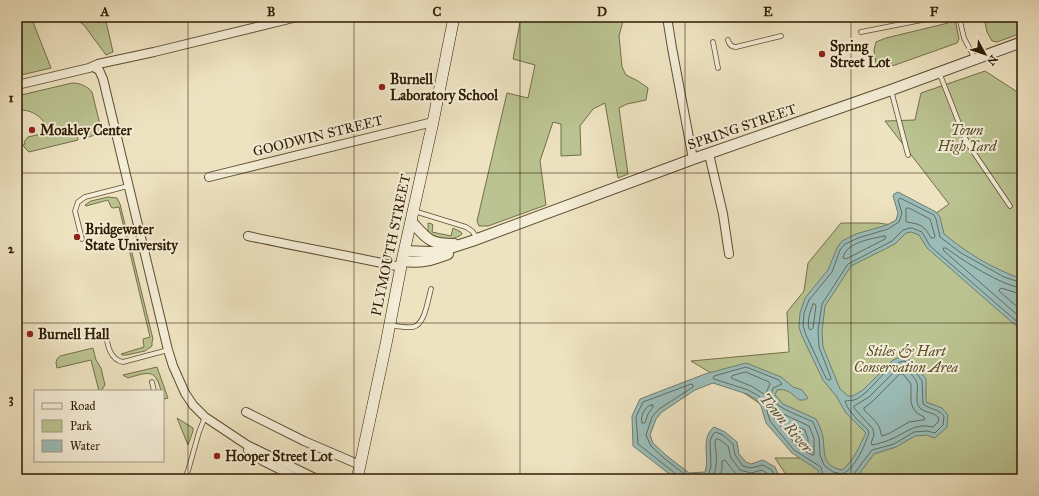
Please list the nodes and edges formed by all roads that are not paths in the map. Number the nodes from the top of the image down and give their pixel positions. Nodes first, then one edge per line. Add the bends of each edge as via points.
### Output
1 (297, 17) edge
2 (454, 17) edge
3 (667, 17) edge
4 (937, 17) edge
5 (959, 17) edge
6 (861, 32) dead end
7 (781, 36) dead end
8 (728, 40) dead end
9 (713, 42) dead end
10 (1021, 44) edge
11 (975, 59) junction
12 (93, 67) junction
13 (718, 68) dead end
14 (938, 72) junction
15 (17, 85) edge
16 (891, 90) junction
17 (433, 122) junction
18 (709, 154) junction
19 (908, 155) dead end
20 (693, 159) junction
21 (209, 177) dead end
22 (128, 186) junction
23 (1010, 206) dead end
24 (412, 216) junction
25 (248, 236) dead end
26 (82, 239) dead end
27 (475, 240) junction
28 (462, 244) junction
29 (729, 254) dead end
30 (403, 260) junction
31 (431, 289) dead end
32 (390, 325) junction
33 (104, 329) dead end
34 (168, 350) junction
35 (152, 382) dead end
36 (154, 390) edge
37 (246, 412) dead end
38 (205, 417) junction
39 (224, 431) junction
40 (360, 465) junction
41 (184, 479) edge
42 (299, 479) edge
43 (317, 479) edge
44 (357, 479) edge

1 - 12 street
2 - 17 main road, PLYMOUTH STREET
3 - 20 street
4 - 6 lane
5 - 11 lane via 964,38
7 - 8 lane via 736,47
9 - 13 lane
10 - 11 street, SPRING STREET
11 - 14 street, SPRING STREET
12 - 15 street
12 - 22 street via 99,70 102,79
14 - 16 street, SPRING STREET
14 - 23 lane via 970,148
16 - 18 street, SPRING STREET
16 - 19 lane
17 - 21 street, GOODWIN STREET
17 - 24 main road, PLYMOUTH STREET
18 - 20 street, SPRING STREET
18 - 29 street via 724,214
20 - 27 street, SPRING STREET
22 - 26 lane via 85,197 78,202 75,211
22 - 34 street
24 - 27 lane via 466,227 472,232
24 - 28 street via 423,234 434,242
24 - 30 main road, PLYMOUTH STREET
25 - 30 street via 349,255
27 - 28 street, SPRING STREET
27 - 30 street, SPRING STREET via 450,254 426,262
28 - 30 street, SPRING STREET
30 - 32 main road, PLYMOUTH STREET
31 - 32 lane via 423,319 418,324 413,327
32 - 40 main road, PLYMOUTH STREET
33 - 34 lane via 111,354 118,361 123,362
34 - 38 street via 185,393 192,405
35 - 36 lane
37 - 40 street
38 - 39 street
38 - 41 lane
39 - 42 street via 256,457
39 - 43 street
40 - 44 main road, PLYMOUTH STREET

